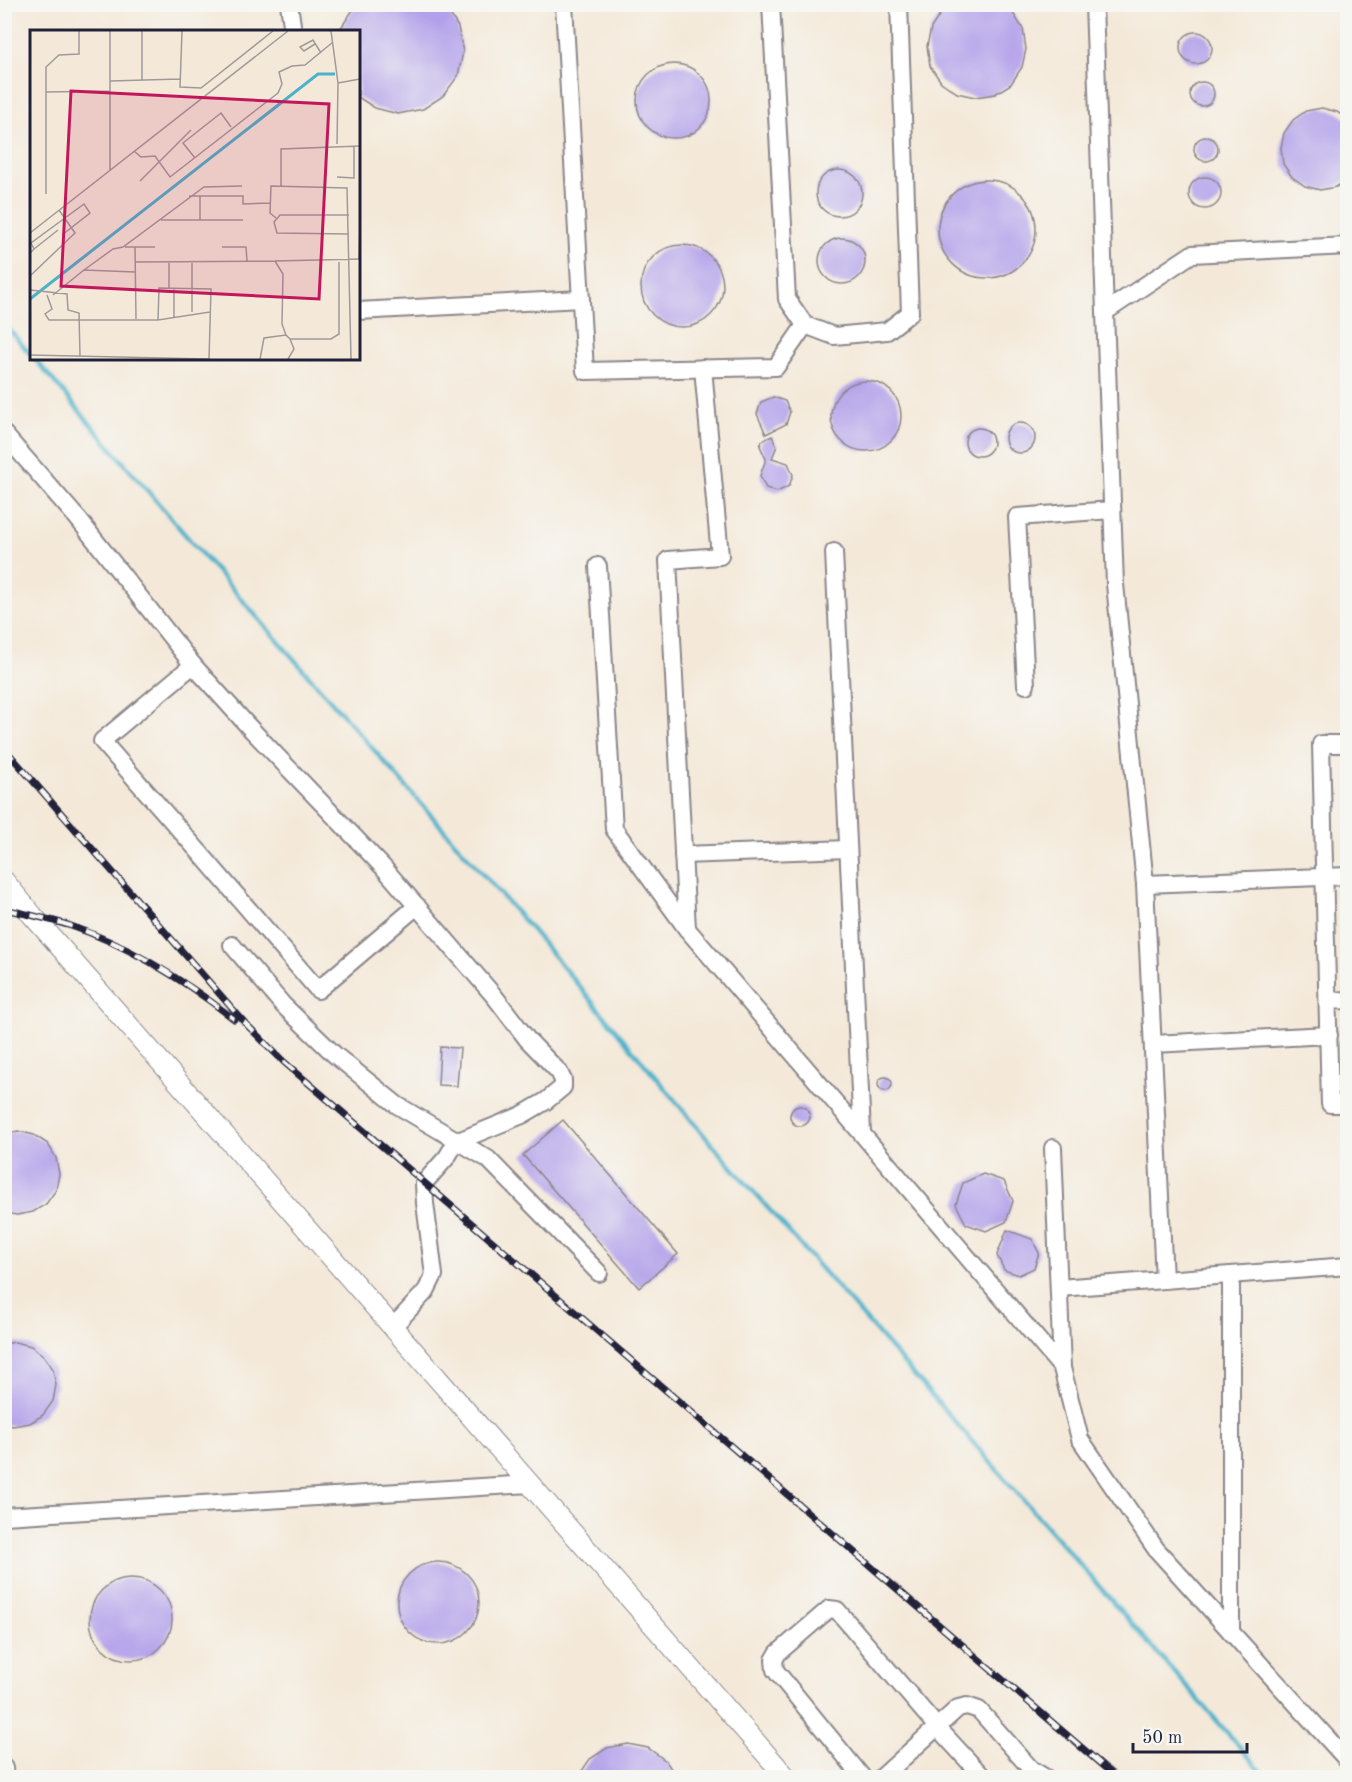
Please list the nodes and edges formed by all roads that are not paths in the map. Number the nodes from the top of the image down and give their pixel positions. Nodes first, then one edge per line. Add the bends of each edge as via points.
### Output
1 (289, 4) edge
2 (564, 4) edge
3 (771, 4) edge
4 (899, 4) edge
5 (1094, 4) edge
6 (293, 30) edge
7 (1347, 246) edge
8 (581, 299) junction
9 (360, 310) edge
10 (1105, 312) junction
11 (805, 325) junction
12 (703, 368) junction
13 (4, 434) edge
14 (1112, 510) junction
15 (834, 552) dead end
16 (598, 566) dead end
17 (193, 665) junction
18 (1026, 685) dead end
19 (1347, 744) edge
20 (848, 849) junction
21 (683, 855) junction
22 (1347, 876) edge
23 (1324, 877) junction
24 (4, 881) edge
25 (1145, 884) junction
26 (417, 906) junction
27 (687, 929) junction
28 (232, 945) dead end
29 (1347, 1000) edge
30 (1328, 1001) junction
31 (1329, 1035) junction
32 (1153, 1044) junction
33 (1347, 1104) edge
34 (862, 1133) junction
35 (456, 1142) junction
36 (1053, 1149) dead end
37 (1347, 1266) edge
38 (599, 1273) dead end
39 (1231, 1275) junction
40 (1164, 1280) junction
41 (1059, 1288) junction
42 (393, 1327) junction
43 (1062, 1368) junction
44 (531, 1484) junction
45 (4, 1516) edge
46 (1231, 1632) junction
47 (937, 1727) junction
48 (1347, 1761) edge
49 (4, 1768) edge
50 (1033, 1775) edge
51 (5, 1778) edge
52 (787, 1778) edge
53 (863, 1778) edge
54 (881, 1778) edge
55 (984, 1778) edge

1 - 6 street
2 - 8 street
3 - 11 street via 787,298
4 - 11 street via 910,313 887,332 834,336
5 - 10 street
7 - 10 street via 1192,254
8 - 9 street
8 - 12 street via 585,370
10 - 14 street
11 - 12 street via 776,367
12 - 21 street via 720,556 668,560
13 - 17 street via 80,520
14 - 18 street via 1017,517
14 - 25 street via 1115,584
15 - 20 street
16 - 27 street via 614,829
17 - 26 street
17 - 26 street via 102,741 318,990
19 - 23 street via 1321,744
20 - 21 street
20 - 34 street
21 - 27 street
22 - 23 street
23 - 25 street
23 - 30 street
24 - 42 main road
25 - 32 street
26 - 35 street via 563,1080 563,1087 522,1115
27 - 34 street
28 - 35 street via 284,1005 335,1055 397,1105
29 - 30 street
30 - 31 street
31 - 32 street
31 - 33 street via 1330,1104
32 - 40 street
34 - 43 street
35 - 38 street via 488,1159
35 - 42 street via 424,1183 434,1275 426,1291
36 - 41 street
37 - 39 street
39 - 40 street
39 - 46 street
40 - 41 street
41 - 43 street
42 - 44 main road
43 - 46 street via 1080,1439 1156,1549
44 - 45 street
44 - 52 main road
46 - 48 street
47 - 50 street via 958,1708 979,1710
47 - 53 street via 837,1610 829,1609 778,1653 775,1670
47 - 54 street
47 - 55 street
49 - 51 street

